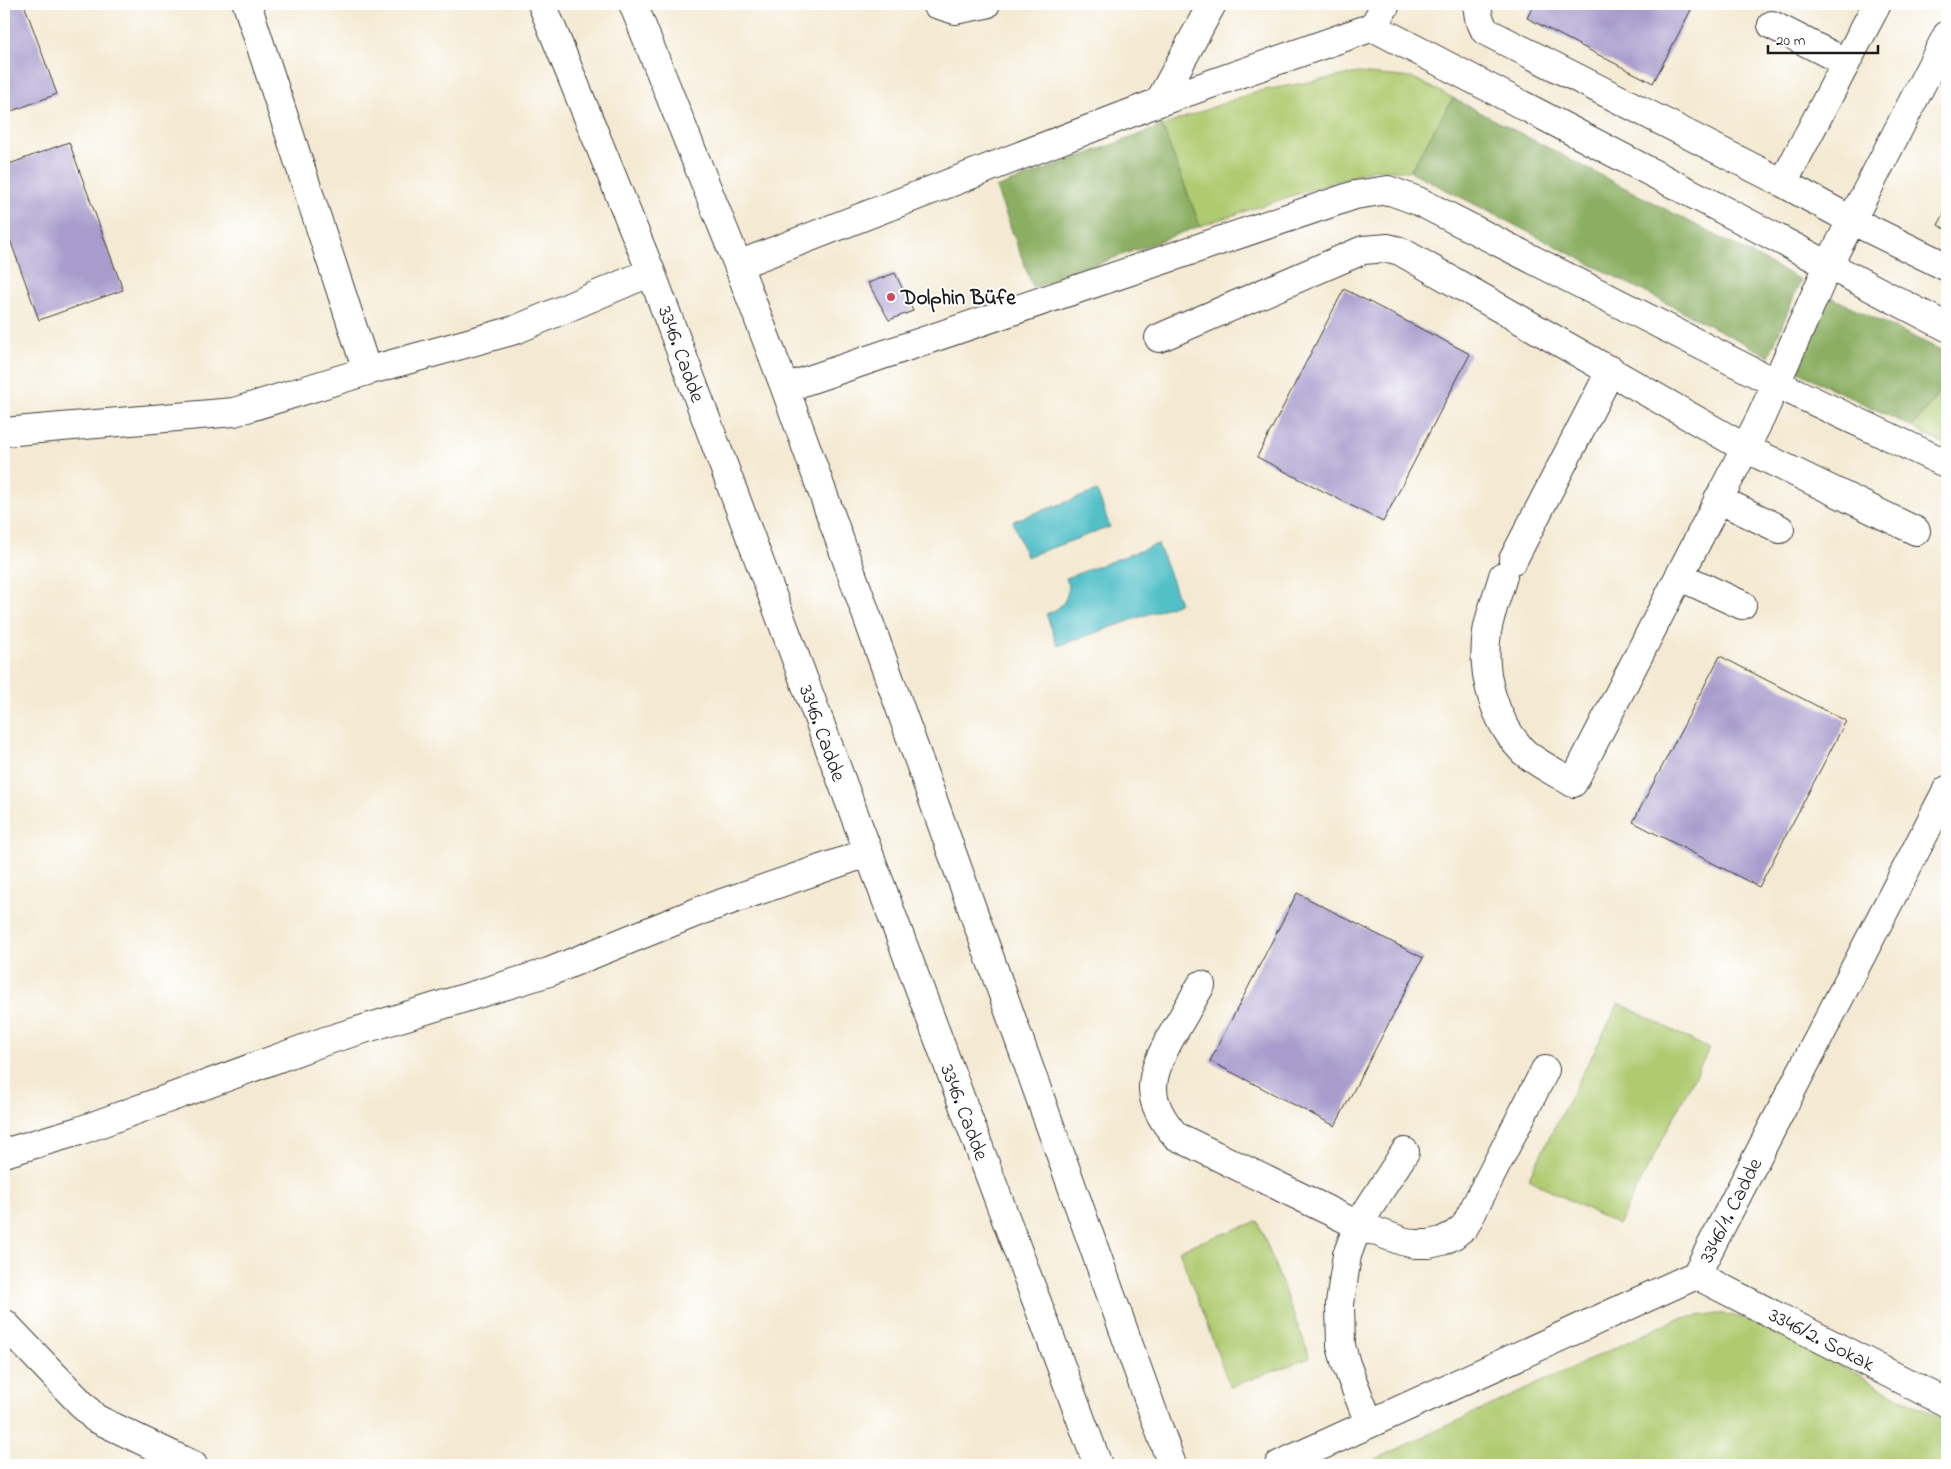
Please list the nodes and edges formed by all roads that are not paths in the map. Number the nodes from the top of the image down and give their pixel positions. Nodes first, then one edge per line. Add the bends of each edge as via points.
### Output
1 (247, 4) edge
2 (542, 4) edge
3 (632, 4) edge
4 (936, 4) edge
5 (986, 4) edge
6 (1212, 4) edge
7 (1386, 4) edge
8 (1478, 4) edge
9 (1877, 4) edge
10 (1772, 25) dead end
11 (1373, 27) junction
12 (1947, 35) edge
13 (1845, 62) junction
14 (1160, 102) junction
15 (1783, 183) junction
16 (1851, 220) junction
17 (738, 265) junction
18 (1828, 266) junction
19 (1947, 267) edge
20 (651, 272) junction
21 (1947, 327) edge
22 (1160, 338) dead end
23 (1610, 370) junction
24 (367, 371) junction
25 (1775, 383) junction
26 (785, 388) junction
27 (4, 432) edge
28 (1745, 448) junction
29 (1947, 464) edge
30 (1718, 499) junction
31 (1780, 529) dead end
32 (1916, 531) dead end
33 (1679, 576) junction
34 (1742, 605) dead end
35 (1947, 790) edge
36 (867, 853) junction
37 (1201, 985) dead end
38 (1545, 1070) dead end
39 (1405, 1152) dead end
40 (4, 1153) edge
41 (1358, 1225) junction
42 (1696, 1275) junction
43 (4, 1323) edge
44 (1947, 1403) edge
45 (1369, 1423) junction
46 (193, 1465) edge
47 (1098, 1465) edge
48 (1172, 1465) edge
49 (1279, 1465) edge

1 - 24 street
2 - 20 street, 3346. Cadde
3 - 17 street
4 - 5 street via 955,10
6 - 14 street
7 - 11 street
8 - 15 street via 1479,18 1485,31
9 - 13 street
10 - 13 street
11 - 14 street
11 - 18 street
12 - 16 street
13 - 15 street
14 - 17 street
15 - 16 street
16 - 18 street
16 - 19 street
17 - 26 street
18 - 21 street
18 - 25 street
20 - 24 street via 515,330
20 - 36 street, 3346. Cadde
22 - 23 street via 1352,255 1388,248 1412,256
23 - 28 street
23 - 33 street via 1508,568 1487,631 1485,653 1492,698 1503,723 1523,751 1574,783
24 - 27 street via 234,412
25 - 26 street via 1418,201 1388,190 1356,195
25 - 28 street
25 - 29 street
26 - 48 street
28 - 30 street
28 - 32 street
30 - 31 street
30 - 33 street
33 - 34 street
35 - 42 street, 3346/1. Cadde
36 - 40 street via 702,910 549,972 325,1041 79,1131
36 - 47 street, 3346. Cadde
37 - 41 street via 1158,1061 1153,1078 1153,1097 1166,1124 1176,1136
38 - 41 street via 1465,1226 1442,1241 1415,1244
39 - 41 street
41 - 45 street via 1347,1255 1340,1304 1341,1346
42 - 44 street, 3346/2. Sokak
42 - 45 street, 3346/1. Cadde
43 - 46 street via 95,1418
45 - 49 street, 3346/1. Cadde

